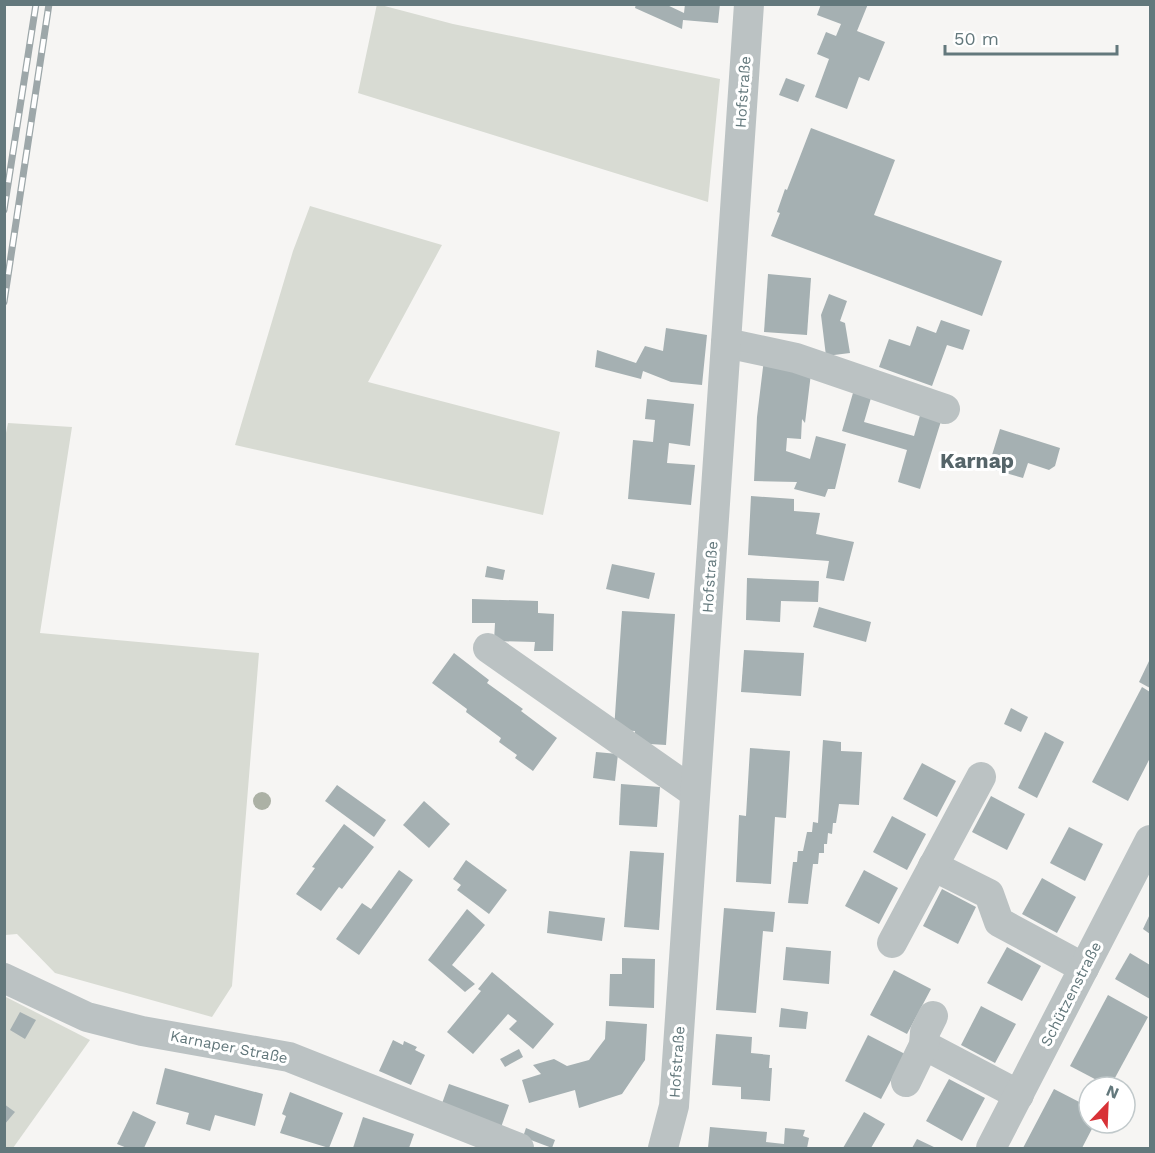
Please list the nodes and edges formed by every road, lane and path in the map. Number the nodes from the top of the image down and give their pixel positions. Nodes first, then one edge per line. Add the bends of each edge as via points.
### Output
1 (749, 4) edge
2 (726, 343) junction
3 (945, 409) dead end
4 (488, 648) dead end
5 (981, 777) dead end
6 (695, 793) junction
7 (1150, 840) edge
8 (933, 866) junction
9 (892, 943) dead end
10 (1084, 968) junction
11 (4, 978) edge
12 (933, 1016) dead end
13 (924, 1045) junction
14 (906, 1082) dead end
15 (1019, 1095) junction
16 (519, 1149) edge
17 (663, 1149) edge
18 (991, 1149) edge

1 - 2 street, Hofstraße
2 - 3 street via 796,358
2 - 6 street, Hofstraße
4 - 6 street
5 - 8 street
6 - 17 street, Hofstraße via 674,1106
7 - 10 street, Schützenstraße
8 - 9 street
8 - 10 street via 989,894 999,922
10 - 15 street, Schützenstraße
11 - 16 street, Karnaper Straße via 87,1017 142,1031 289,1057
12 - 13 street
13 - 14 street
13 - 15 street
15 - 18 street, Schützenstraße

